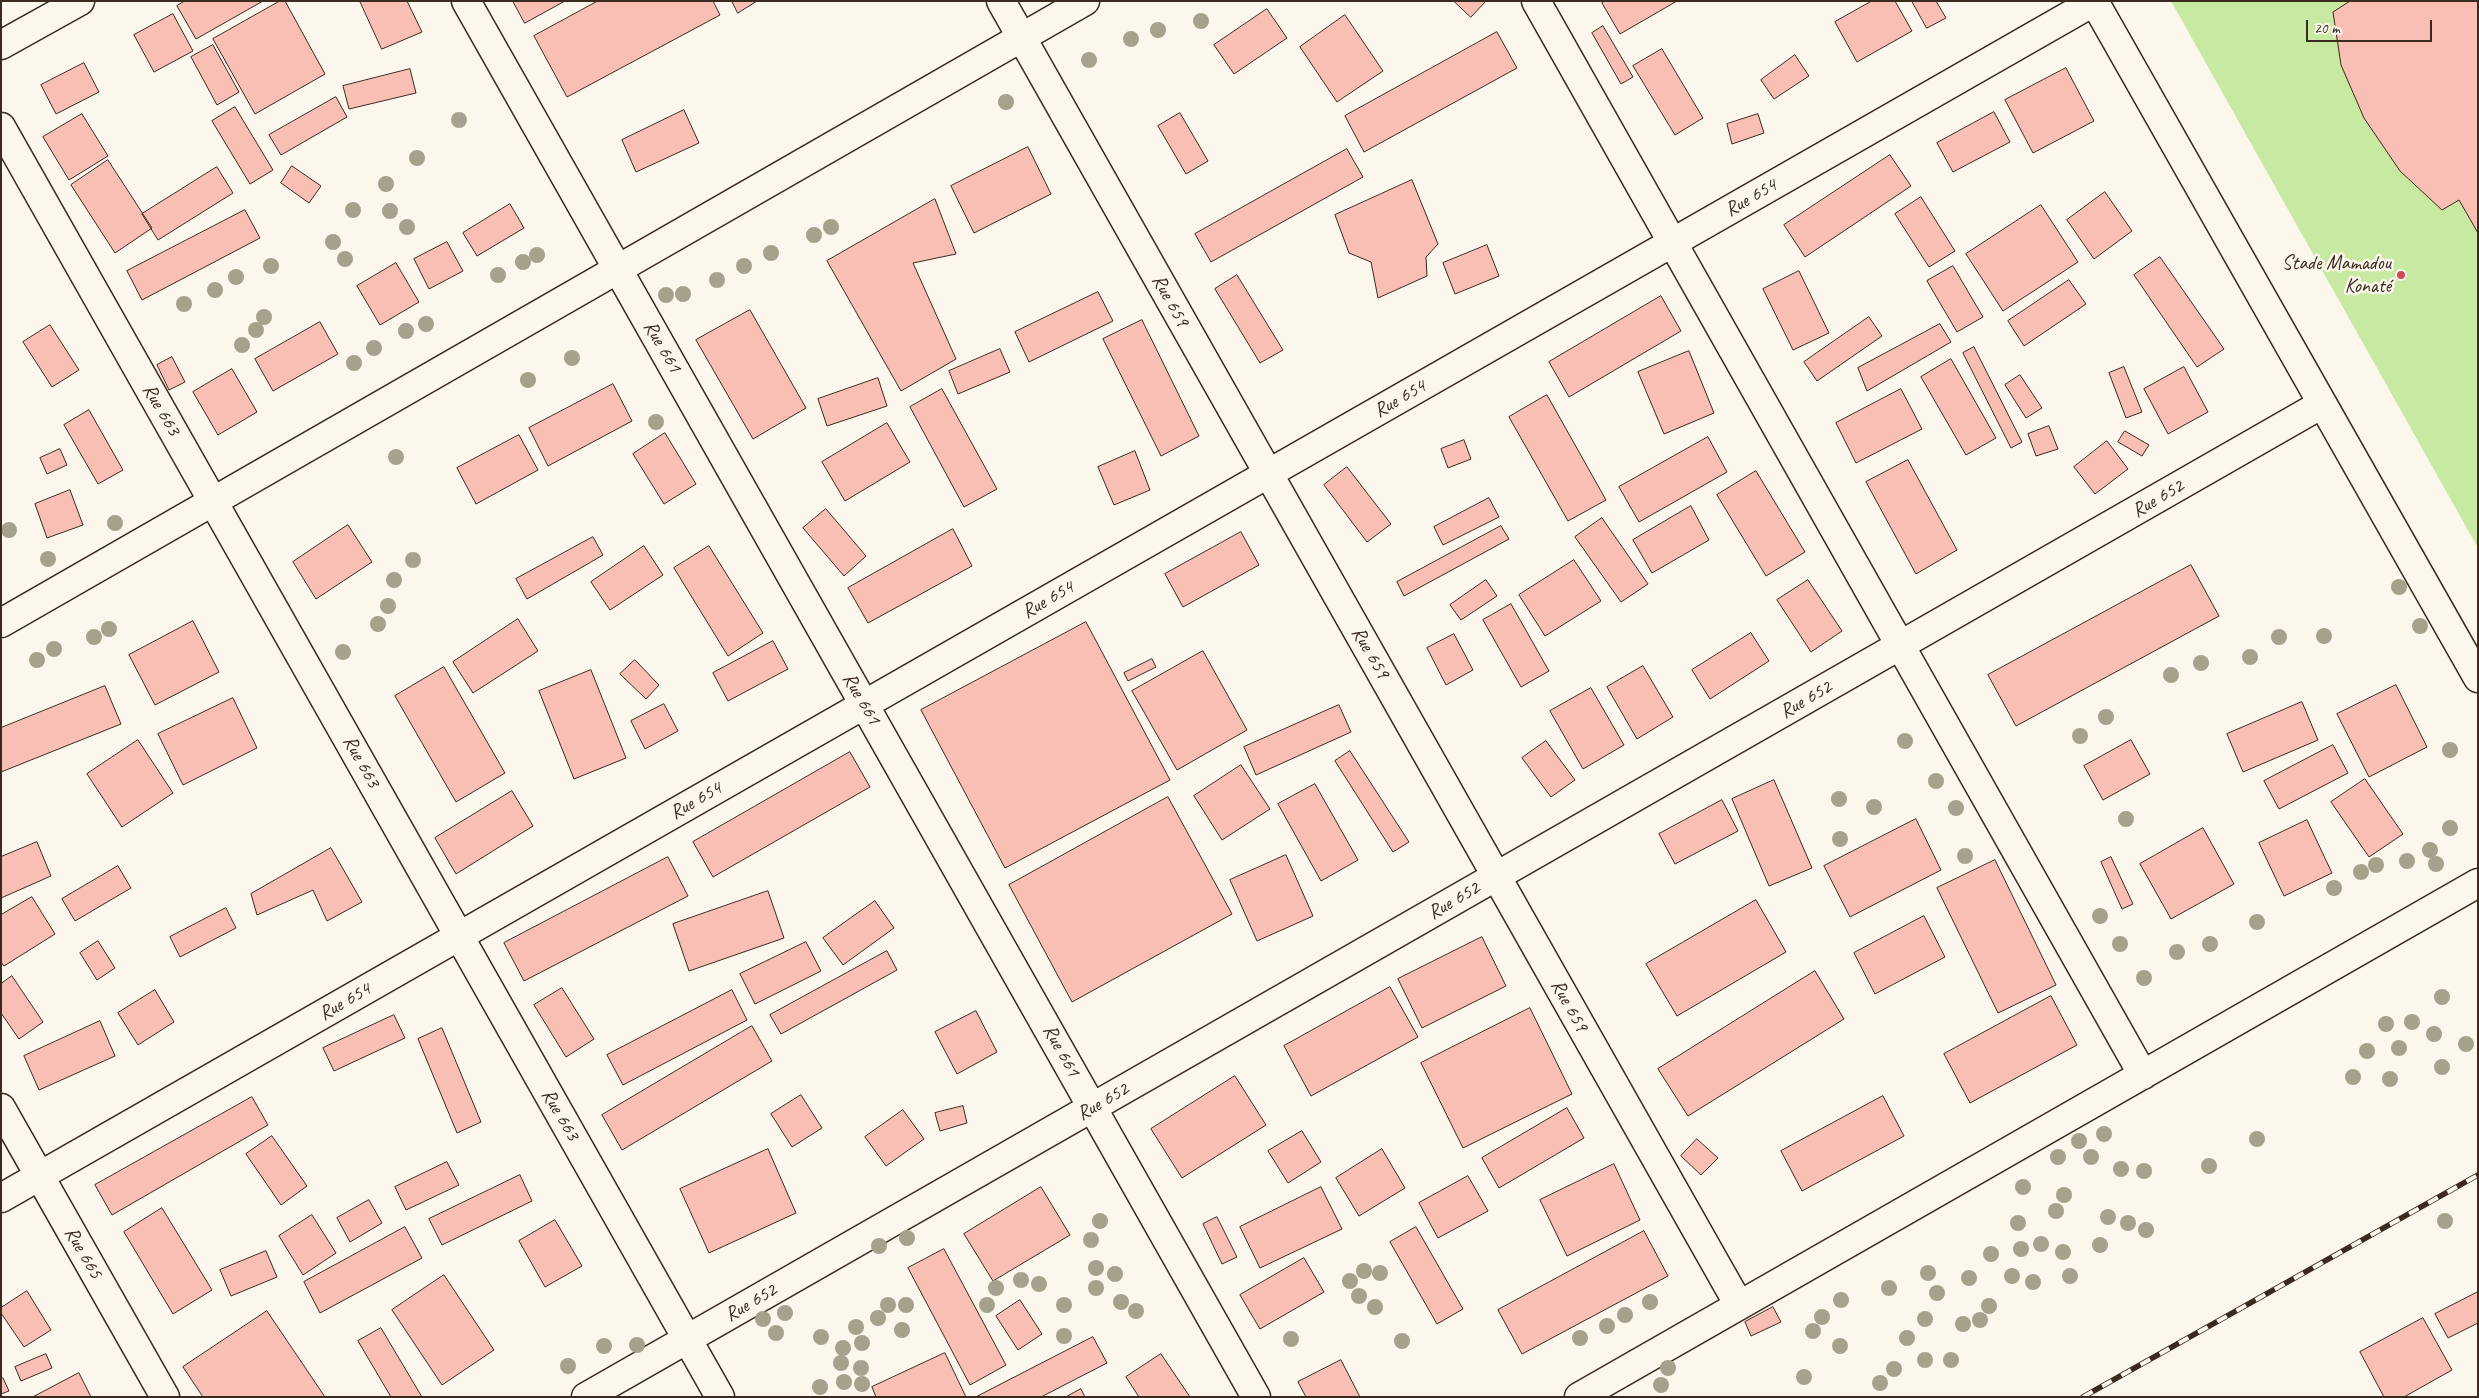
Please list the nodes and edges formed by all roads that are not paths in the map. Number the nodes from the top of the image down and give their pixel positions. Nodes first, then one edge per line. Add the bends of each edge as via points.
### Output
1 (80, 1) edge
2 (466, 1) edge
3 (1001, 1) edge
4 (1085, 1) edge
5 (1536, 1) edge
6 (2094, 1) edge
7 (1021, 38) junction
8 (1, 46) edge
9 (1, 127) edge
10 (1673, 243) junction
11 (618, 269) junction
12 (2322, 404) junction
13 (1268, 474) junction
14 (213, 502) junction
15 (1, 623) edge
16 (1901, 646) junction
17 (2478, 678) edge
18 (865, 705) junction
19 (1496, 877) junction
20 (2478, 883) edge
21 (459, 936) junction
22 (2143, 1074) junction
23 (1, 1108) edge
24 (1092, 1108) junction
25 (40, 1176) junction
26 (1, 1198) edge
27 (1739, 1305) junction
28 (687, 1339) junction
29 (165, 1397) edge
30 (586, 1397) edge
31 (720, 1397) edge
32 (1256, 1397) edge
33 (1579, 1397) edge

1 - 8 street
2 - 11 street, Rue 661
3 - 7 street, Rue 659
4 - 7 street
5 - 10 street
6 - 10 street, Rue 654
6 - 12 street
7 - 11 street
7 - 13 street, Rue 659
9 - 14 street, Rue 663
10 - 13 street, Rue 654
10 - 16 street
11 - 14 street
11 - 18 street, Rue 661
12 - 16 street, Rue 652
12 - 17 street
13 - 18 street, Rue 654
13 - 19 street, Rue 659
14 - 15 street
14 - 21 street, Rue 663
16 - 19 street, Rue 652
16 - 22 street
18 - 21 street, Rue 654
18 - 24 street, Rue 661
19 - 24 street, Rue 652
19 - 27 street, Rue 659
20 - 22 street
21 - 25 street, Rue 654
21 - 28 street, Rue 663
22 - 27 street
23 - 25 street, Rue 665
24 - 28 street, Rue 652
24 - 32 street, Rue 661
25 - 26 street, Rue 654
25 - 29 street, Rue 665
27 - 33 street
28 - 30 street, Rue 652
28 - 31 street, Rue 663

